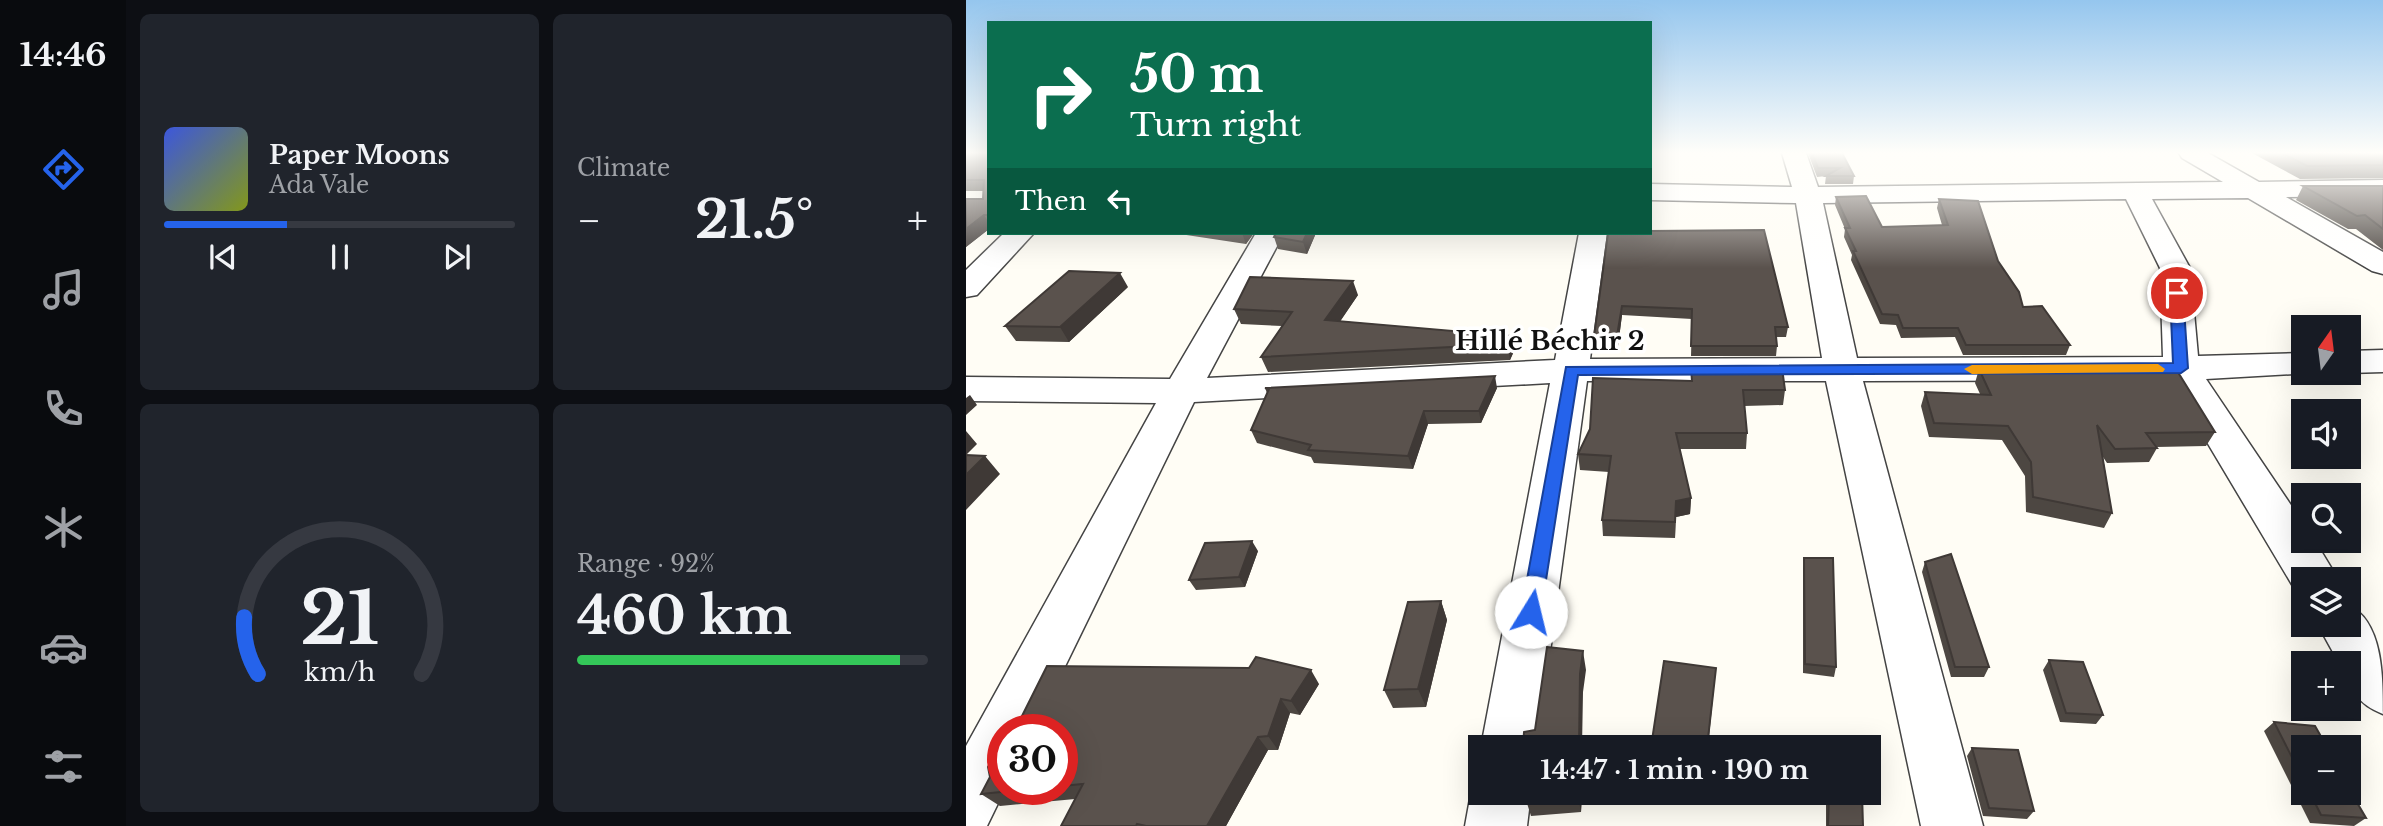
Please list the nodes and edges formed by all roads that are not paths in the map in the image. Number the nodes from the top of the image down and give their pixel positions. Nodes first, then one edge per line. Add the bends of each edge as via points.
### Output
1 (2135, 191) edge
2 (1652, 192) edge
3 (1807, 192) edge
4 (2090, 192) edge
5 (2261, 192) edge
6 (1808, 195) junction
7 (1018, 235) edge
8 (1269, 235) edge
9 (1593, 235) edge
10 (2383, 265) edge
11 (966, 288) edge
12 (2383, 361) edge
13 (2361, 362) edge
14 (2291, 364) edge
15 (2181, 368) junction
16 (1571, 370) junction
17 (1842, 370) junction
18 (966, 389) edge
19 (1181, 391) junction
20 (2306, 567) edge
21 (2350, 637) edge
22 (2383, 689) edge
23 (1013, 714) edge
24 (1510, 735) edge
25 (987, 765) edge
26 (966, 805) edge
27 (1499, 805) edge
28 (1496, 826) edge
29 (1952, 826) edge

1 - 15 street via 2175,268
2 - 6 street
3 - 6 street
4 - 6 street
5 - 10 street
6 - 17 street
7 - 11 street
8 - 19 street
9 - 16 street
12 - 13 street
14 - 15 street
15 - 17 street
15 - 20 street
16 - 17 street
16 - 19 street
16 - 24 street
17 - 29 street
18 - 19 street
19 - 23 street
21 - 22 street
25 - 26 street
27 - 28 street

